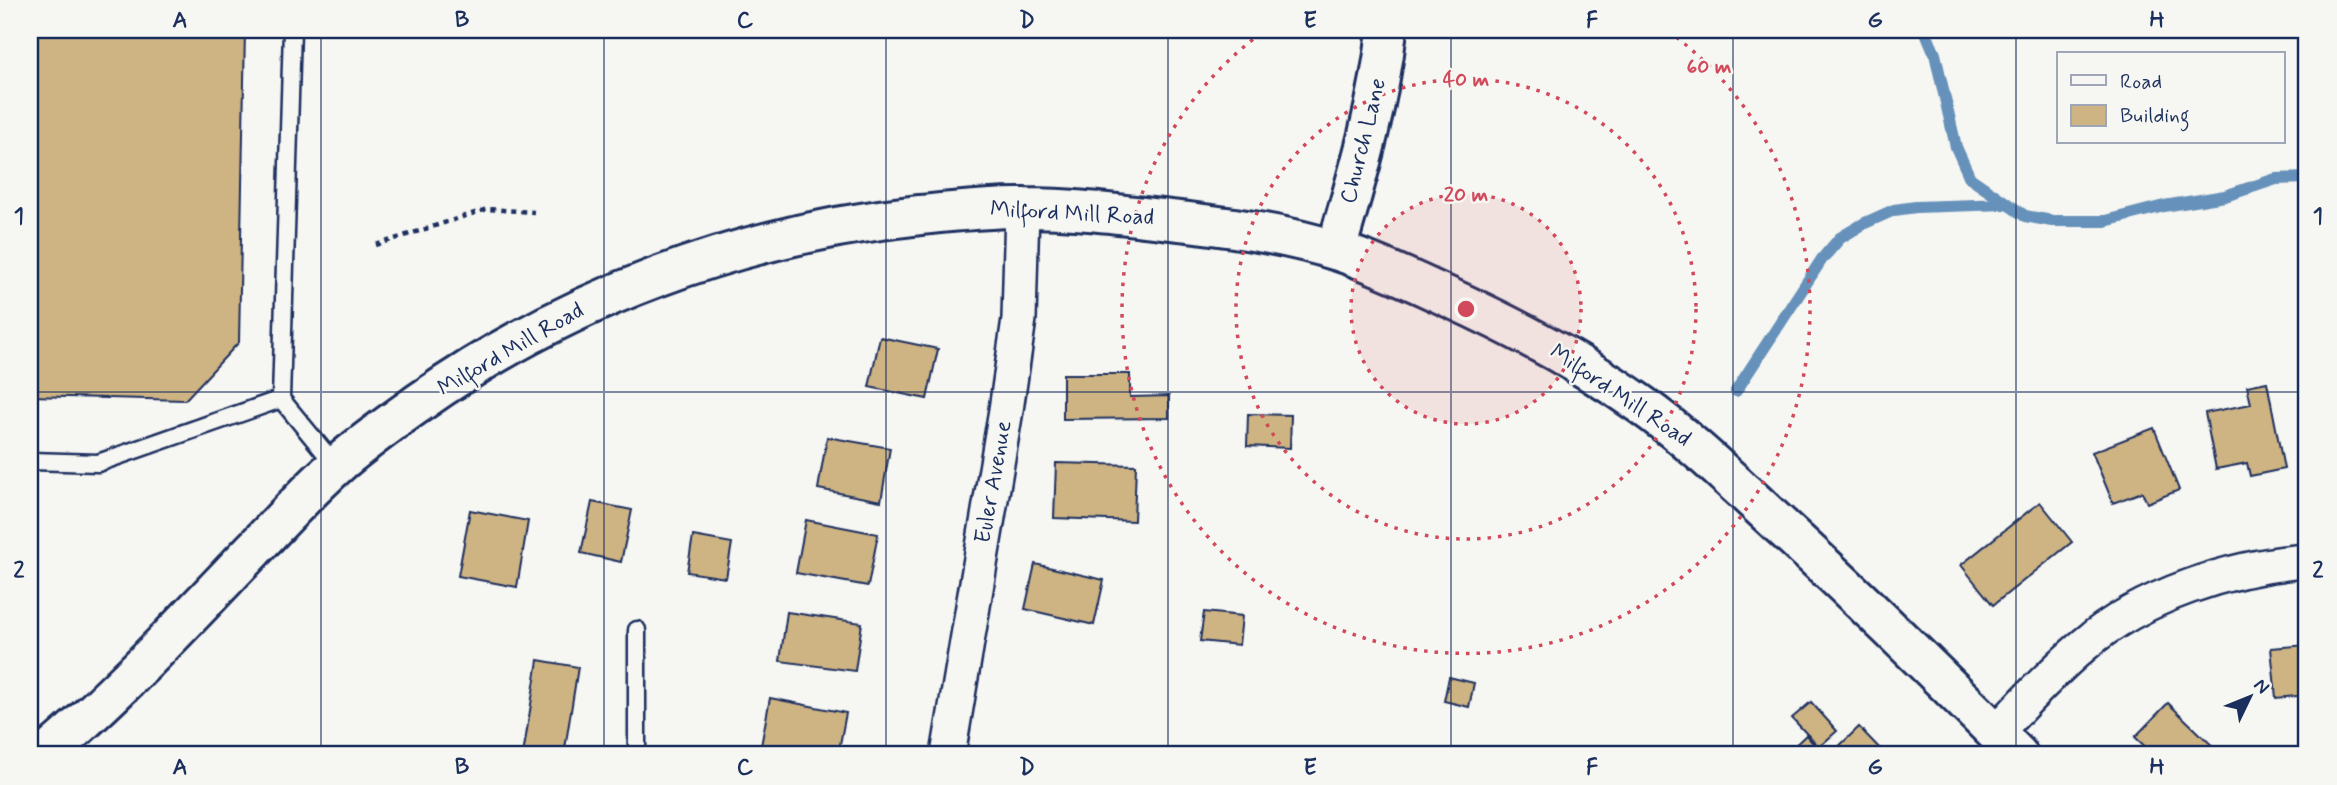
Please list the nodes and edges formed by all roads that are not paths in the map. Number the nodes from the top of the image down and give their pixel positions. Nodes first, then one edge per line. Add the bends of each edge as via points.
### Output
1 (292, 30) edge
2 (1387, 30) edge
3 (1023, 208) junction
4 (1336, 250) junction
5 (281, 399) junction
6 (30, 461) edge
7 (336, 466) junction
8 (2307, 561) edge
9 (637, 630) dead end
10 (2007, 744) edge
11 (45, 755) edge
12 (637, 755) edge
13 (948, 755) edge

1 - 5 lane
2 - 4 main road, Church Lane via 1367,140
3 - 4 main road, Milford Mill Road via 1208,223
3 - 7 main road, Milford Mill Road via 884,219 801,234 653,277 483,360
3 - 13 street, Euler Avenue via 1016,345
4 - 10 main road, Milford Mill Road via 1489,315 1584,367 1644,407 1706,456 1808,550
5 - 6 lane via 98,463
5 - 7 lane
7 - 11 main road, Milford Mill Road via 153,653
8 - 10 street via 2226,574 2137,610 2086,643 2041,685
9 - 12 lane

